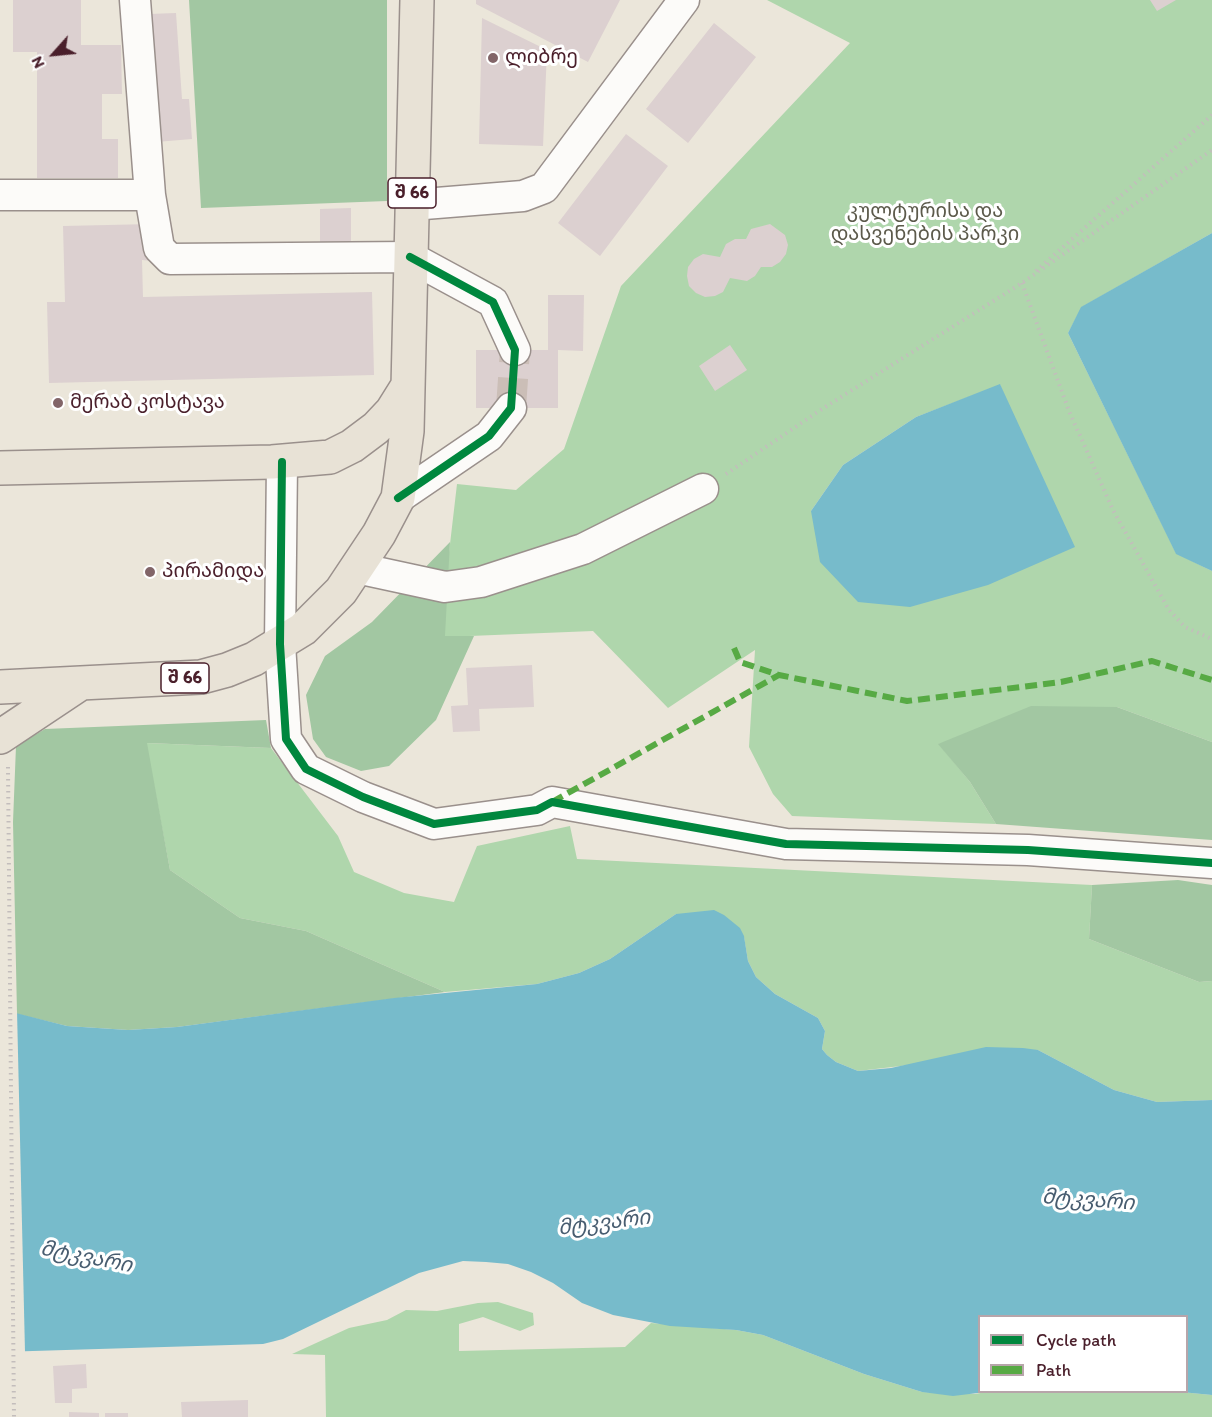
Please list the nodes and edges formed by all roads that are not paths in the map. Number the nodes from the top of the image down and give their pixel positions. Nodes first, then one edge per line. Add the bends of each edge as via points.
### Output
1 (135, 0) edge
2 (417, 0) edge
3 (684, 0) edge
4 (0, 195) edge
5 (150, 195) junction
6 (412, 205) junction
7 (410, 257) junction
8 (515, 350) tunnel mouth
9 (407, 387) junction
10 (511, 408) tunnel mouth
11 (282, 462) junction
12 (0, 468) edge
13 (703, 489) road end
14 (398, 498) junction
15 (357, 568) junction
16 (280, 644) junction
17 (83, 682) junction
18 (0, 687) edge
19 (8, 749) edge
20 (1212, 863) edge

1 - 5 street
2 - 6 main road, შ 66
3 - 6 street via 544,188 523,196
4 - 5 street
5 - 7 street via 159,248 170,259
6 - 7 main road, შ 66
7 - 8 street via 493,302
7 - 9 main road, შ 66
9 - 11 main road via 384,420 352,446 330,457
9 - 14 main road, შ 66 via 406,450
10 - 14 street via 489,436
11 - 12 main road
11 - 16 street
13 - 15 street via 583,549 481,582 445,587
14 - 15 main road, შ 66
15 - 16 main road, შ 66 via 323,610
16 - 17 main road, შ 66 via 254,659 201,677
16 - 20 street via 286,739 306,769 363,797 434,824 537,810 552,802 786,844 1028,850
17 - 18 main road, შ 66
17 - 19 main road

